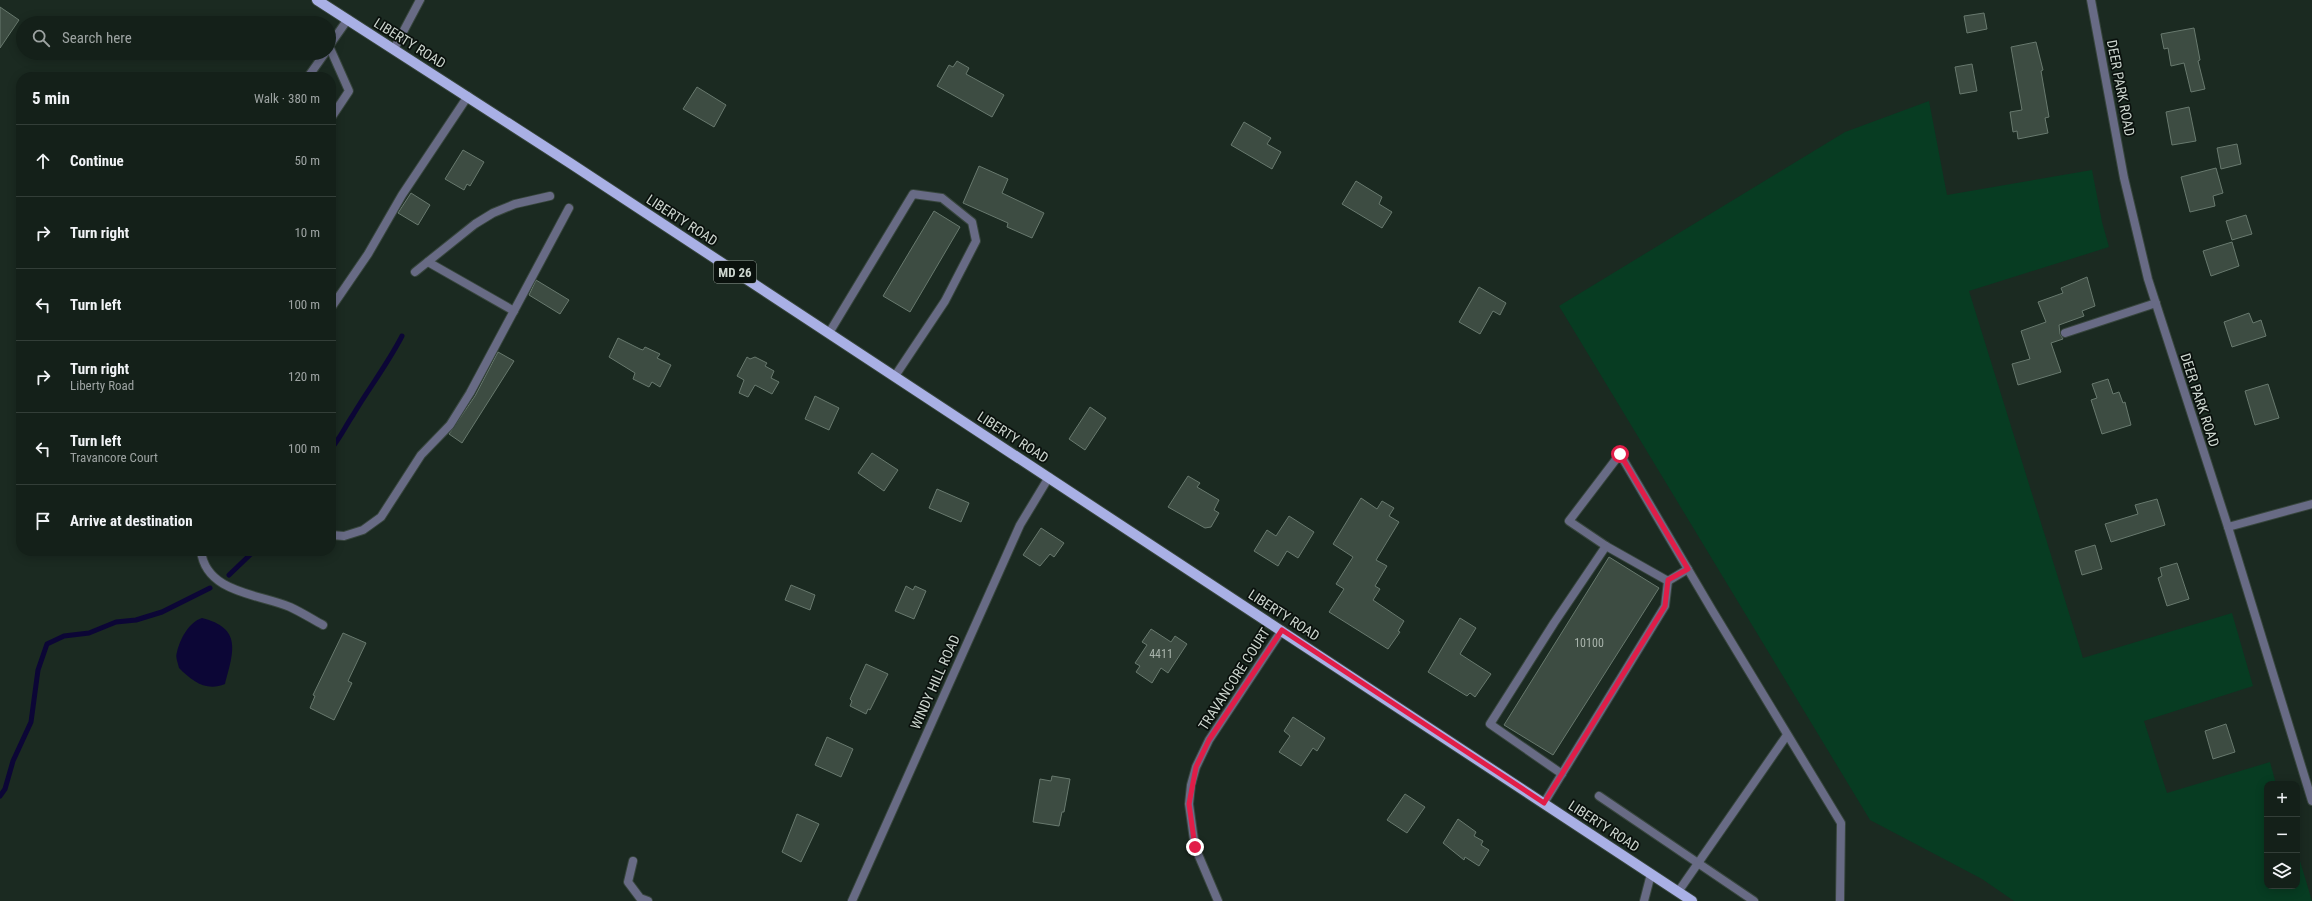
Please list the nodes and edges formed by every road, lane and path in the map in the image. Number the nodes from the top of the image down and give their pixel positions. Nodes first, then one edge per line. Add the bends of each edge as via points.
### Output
1 (317, 0) edge
2 (420, 0) edge
3 (2091, 0) edge
4 (348, 19) junction
5 (336, 36) edge
6 (394, 49) junction
7 (319, 60) edge
8 (335, 60) edge
9 (311, 72) edge
10 (468, 96) junction
11 (336, 110) edge
12 (550, 196) dead end
13 (569, 208) dead end
14 (428, 262) junction
15 (415, 272) dead end
16 (336, 301) edge
17 (2156, 303) junction
18 (514, 311) junction
19 (829, 333) junction
20 (2065, 333) dead end
21 (895, 376) junction
22 (1049, 477) junction
23 (2312, 504) edge
24 (2228, 526) junction
25 (336, 535) edge
26 (1606, 546) junction
27 (203, 556) edge
28 (1688, 569) junction
29 (1668, 580) junction
30 (323, 625) dead end
31 (1282, 630) junction
32 (1788, 735) junction
33 (1562, 774) junction
34 (1598, 796) dead end
35 (2312, 801) edge
36 (1544, 803) junction
37 (633, 861) dead end
38 (1698, 864) junction
39 (1651, 874) junction
40 (1678, 892) junction
41 (648, 901) edge
42 (852, 901) edge
43 (1218, 901) edge
44 (1644, 901) edge
45 (1692, 901) edge
46 (1754, 901) edge
47 (1840, 901) edge

1 - 4 main road, LIBERTY ROAD / MD 26
2 - 6 street
3 - 17 street, DEER PARK ROAD via 2136,232
4 - 5 street
4 - 6 main road, LIBERTY ROAD / MD 26
6 - 10 main road, LIBERTY ROAD / MD 26
7 - 9 street
8 - 11 street via 349,90
10 - 16 street via 402,194 368,254
10 - 19 main road, LIBERTY ROAD / MD 26
12 - 14 street via 515,204 493,213 475,224
13 - 18 street
14 - 15 street
14 - 18 street
17 - 20 street
17 - 24 street, DEER PARK ROAD
18 - 25 street via 450,425 421,455 381,517 363,530 344,536
19 - 21 main road, LIBERTY ROAD / MD 26
19 - 21 street via 913,194 942,198 972,222 976,241 945,301
21 - 22 main road, LIBERTY ROAD / MD 26
22 - 31 main road, LIBERTY ROAD / MD 26
22 - 42 street, WINDY HILL ROAD via 1020,525
23 - 24 street
24 - 35 street, DEER PARK ROAD
26 - 28 street via 1569,522 1620,454
26 - 29 street
26 - 33 street via 1490,724
27 - 30 street via 212,575 225,586 292,608
28 - 29 street
28 - 32 street
29 - 33 street via 1665,606
31 - 36 main road, LIBERTY ROAD / MD 26
31 - 43 street, TRAVANCORE COURT via 1209,740 1196,767 1191,785 1189,804 1195,847
32 - 38 street
32 - 47 street via 1841,823
33 - 36 street
34 - 38 street
36 - 39 main road, LIBERTY ROAD / MD 26
37 - 41 street via 628,882 640,898
38 - 40 street
38 - 46 street
39 - 40 main road, LIBERTY ROAD / MD 26
39 - 44 street
40 - 45 main road, LIBERTY ROAD / MD 26

